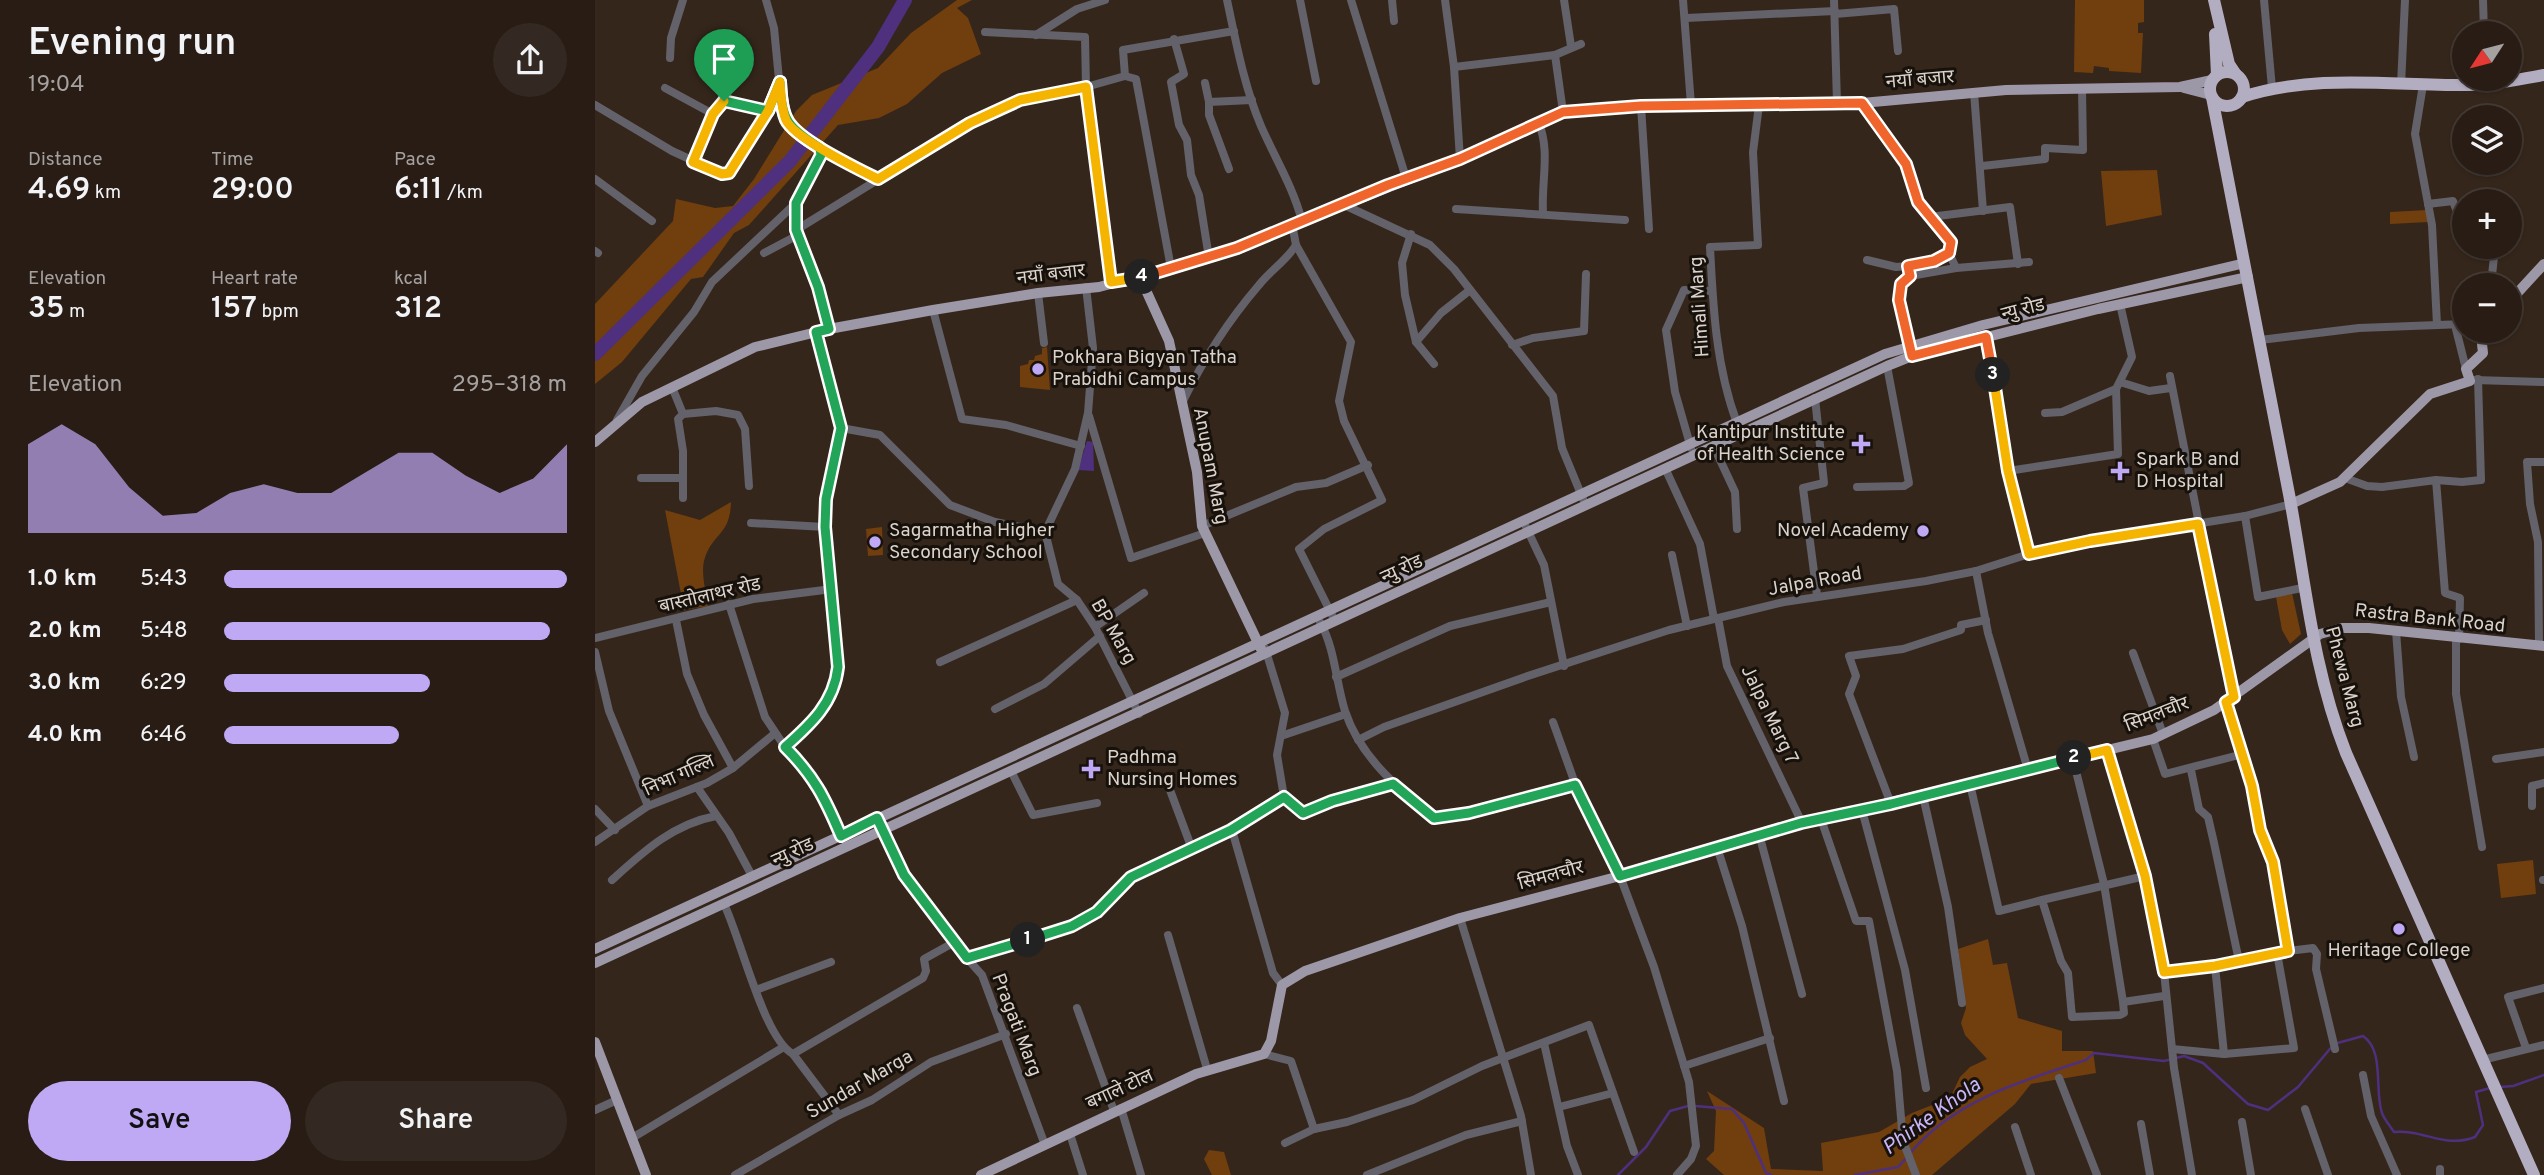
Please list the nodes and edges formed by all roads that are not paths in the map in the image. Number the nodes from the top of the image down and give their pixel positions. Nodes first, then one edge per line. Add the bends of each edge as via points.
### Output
1 (683, 0) edge
2 (766, 0) edge
3 (1105, 0) edge
4 (1227, 0) edge
5 (1300, 0) edge
6 (1351, 0) edge
7 (1392, 0) edge
8 (1445, 0) edge
9 (1564, 0) edge
10 (1683, 0) edge
11 (1834, 0) edge
12 (2213, 0) edge
13 (2264, 0) edge
14 (2405, 0) edge
15 (2483, 0) edge
16 (1835, 13) junction
17 (1686, 18) junction
18 (1394, 21) dead end
19 (2484, 21) edge
20 (1234, 31) junction
21 (985, 33) dead end
22 (1035, 36) junction
23 (1174, 39) junction
24 (1581, 44) dead end
25 (1571, 46) junction
26 (1898, 51) dead end
27 (1556, 55) junction
28 (670, 58) dead end
29 (1454, 67) junction
30 (2237, 75) junction
31 (2544, 75) edge
32 (1125, 76) junction
33 (2522, 77) edge
34 (2215, 78) junction
35 (1316, 81) dead end
36 (780, 82) junction
37 (1205, 83) dead end
38 (2452, 83) edge
39 (2400, 85) junction
40 (2423, 85) junction
41 (1086, 87) junction
42 (2181, 87) junction
43 (665, 88) dead end
44 (2272, 88) junction
45 (2082, 89) junction
46 (1974, 92) junction
47 (2212, 96) junction
48 (1252, 100) junction
49 (2238, 101) junction
50 (1209, 102) junction
51 (1837, 103) junction
52 (1862, 103) junction
53 (595, 105) edge
54 (1691, 105) junction
55 (1759, 105) junction
56 (1641, 106) junction
57 (768, 111) junction
58 (1563, 112) junction
59 (713, 114) junction
60 (1538, 121) junction
61 (819, 147) junction
62 (2223, 155) junction
63 (1460, 159) junction
64 (693, 162) junction
65 (1982, 166) junction
66 (1229, 169) dead end
67 (1406, 178) junction
68 (595, 179) edge
69 (878, 179) junction
70 (2452, 201) edge
71 (796, 203) junction
72 (1342, 204) junction
73 (2428, 204) junction
74 (1456, 209) dead end
75 (1983, 211) junction
76 (1543, 213) junction
77 (1930, 217) junction
78 (1625, 220) dead end
79 (652, 221) dead end
80 (1297, 223) junction
81 (1649, 229) dead end
82 (797, 232) junction
83 (1411, 234) junction
84 (1296, 245) junction
85 (764, 253) dead end
86 (1949, 253) junction
87 (1209, 258) junction
88 (1867, 260) dead end
89 (2029, 262) dead end
90 (2018, 264) junction
91 (2544, 264) edge
92 (1908, 266) junction
93 (1171, 268) junction
94 (1956, 268) junction
95 (2246, 270) junction
96 (1586, 274) dead end
97 (1910, 276) junction
98 (1140, 277) junction
99 (1111, 282) junction
100 (1086, 287) junction
101 (2522, 288) edge
102 (1470, 290) junction
103 (1712, 291) junction
104 (1038, 293) junction
105 (2120, 304) junction
106 (933, 310) junction
107 (2452, 324) edge
108 (2437, 325) junction
109 (829, 329) junction
110 (816, 332) junction
111 (1986, 337) junction
112 (2260, 341) junction
113 (1416, 342) junction
114 (1044, 343) dead end
115 (2463, 343) edge
116 (2482, 343) edge
117 (1909, 344) junction
118 (1512, 345) junction
119 (1912, 356) junction
120 (1434, 364) dead end
121 (1887, 366) junction
122 (2170, 376) dead end
123 (2471, 376) junction
124 (2544, 382) edge
125 (2118, 386) junction
126 (672, 387) junction
127 (2171, 388) junction
128 (1815, 398) junction
129 (1181, 405) junction
130 (1089, 413) junction
131 (2045, 413) dead end
132 (683, 414) junction
133 (616, 423) junction
134 (1737, 423) junction
135 (841, 428) junction
136 (595, 442) edge
137 (1690, 444) junction
138 (1081, 446) junction
139 (1714, 446) junction
140 (1693, 456) junction
141 (2544, 462) edge
142 (1368, 465) junction
143 (1665, 468) junction
144 (2008, 471) junction
145 (641, 478) dead end
146 (683, 478) junction
147 (2344, 478) junction
148 (2435, 480) junction
149 (749, 486) dead end
150 (1857, 487) dead end
151 (1581, 494) junction
152 (683, 498) dead end
153 (2291, 504) junction
154 (1586, 505) junction
155 (2245, 516) junction
156 (751, 523) dead end
157 (2198, 524) junction
158 (825, 527) junction
159 (1526, 527) junction
160 (1737, 528) dead end
161 (1203, 529) junction
162 (1045, 532) junction
163 (2541, 542) edge
164 (2029, 554) junction
165 (1672, 555) dead end
166 (1976, 571) junction
167 (2302, 588) junction
168 (832, 589) junction
169 (1144, 593) dead end
170 (1817, 595) junction
171 (1077, 600) junction
172 (1551, 602) junction
173 (729, 604) junction
174 (1332, 616) junction
175 (1716, 618) junction
176 (675, 620) junction
177 (1986, 620) junction
178 (1319, 622) junction
179 (1687, 626) junction
180 (1095, 627) junction
181 (2396, 631) junction
182 (1100, 636) junction
183 (2314, 637) junction
184 (595, 638) edge
185 (2458, 639) junction
186 (2542, 646) edge
187 (1263, 648) junction
188 (595, 652) edge
189 (2133, 653) dead end
190 (940, 662) dead end
191 (1564, 666) junction
192 (1336, 677) junction
193 (2230, 700) junction
194 (1134, 702) junction
195 (995, 709) dead end
196 (1139, 713) junction
197 (1346, 714) junction
198 (1553, 722) dead end
199 (774, 734) junction
200 (1281, 736) junction
201 (2158, 737) junction
202 (1358, 740) junction
203 (785, 747) junction
204 (2107, 750) junction
205 (2544, 752) edge
206 (2243, 754) junction
207 (2414, 757) dead end
208 (2073, 759) junction
209 (2496, 759) dead end
210 (733, 768) junction
211 (2028, 770) junction
212 (2191, 770) junction
213 (1011, 771) junction
214 (1167, 782) dead end
215 (2544, 783) edge
216 (1393, 784) junction
217 (1971, 784) junction
218 (1575, 785) junction
219 (697, 787) junction
220 (1923, 796) junction
221 (1284, 797) junction
222 (1097, 803) dead end
223 (1891, 804) junction
224 (648, 806) junction
225 (2532, 806) dead end
226 (595, 809) edge
227 (1863, 810) junction
228 (716, 816) junction
229 (877, 818) junction
230 (1821, 818) junction
231 (1801, 823) junction
232 (615, 830) junction
233 (882, 830) junction
234 (1231, 830) junction
235 (1759, 834) junction
236 (841, 836) junction
237 (595, 842) edge
238 (1717, 847) junction
239 (2482, 847) dead end
240 (1192, 849) junction
241 (751, 876) junction
242 (1620, 876) junction
243 (2145, 876) junction
244 (612, 880) dead end
245 (2104, 884) junction
246 (2042, 900) junction
247 (724, 904) junction
248 (1460, 918) junction
249 (1168, 935) dead end
250 (953, 943) junction
251 (595, 949) edge
252 (2288, 951) junction
253 (2277, 953) junction
254 (967, 958) junction
255 (2239, 961) junction
256 (831, 962) dead end
257 (595, 963) edge
258 (2215, 966) junction
259 (2164, 972) junction
260 (1282, 985) junction
261 (2544, 988) edge
262 (756, 990) junction
263 (1802, 994) dead end
264 (2165, 996) junction
265 (2123, 1002) junction
266 (1962, 1003) dead end
267 (1077, 1008) dead end
268 (1006, 1034) junction
269 (1770, 1038) junction
270 (595, 1043) edge
271 (1544, 1044) junction
272 (2544, 1045) edge
273 (782, 1048) junction
274 (2526, 1048) junction
275 (2172, 1049) junction
276 (2335, 1049) dead end
277 (793, 1054) junction
278 (1264, 1054) junction
279 (2224, 1054) junction
280 (1504, 1057) junction
281 (2481, 1060) junction
282 (1684, 1066) junction
283 (1207, 1069) junction
284 (2363, 1076) dead end
285 (2059, 1078) dead end
286 (1926, 1088) dead end
287 (1613, 1093) junction
288 (617, 1100) junction
289 (1784, 1101) dead end
290 (1559, 1107) junction
291 (2305, 1109) dead end
292 (595, 1110) edge
293 (1117, 1110) junction
294 (839, 1115) junction
295 (1521, 1121) junction
296 (2242, 1122) dead end
297 (2141, 1124) dead end
298 (2015, 1127) dead end
299 (1314, 1129) junction
300 (1070, 1134) junction
301 (632, 1138) junction
302 (1285, 1143) dead end
303 (1045, 1145) junction
304 (1634, 1152) dead end
305 (646, 1175) edge
306 (735, 1175) edge
307 (981, 1175) edge
308 (1083, 1175) edge
309 (1141, 1175) edge
310 (1367, 1175) edge
311 (1531, 1175) edge
312 (1578, 1175) edge
313 (1677, 1175) edge
314 (1916, 1175) edge
315 (2031, 1175) edge
316 (2097, 1175) edge
317 (2150, 1175) edge
318 (2192, 1175) edge
319 (2251, 1175) edge
320 (2328, 1175) edge
321 (2397, 1175) edge
322 (2534, 1175) edge

1 - 28 street
2 - 36 street
3 - 22 street via 1077,9
4 - 20 street
5 - 35 street
6 - 67 street
7 - 18 street
8 - 29 street
9 - 25 street
10 - 17 street
11 - 16 street
12 - 30 highway via 2229,64
12 - 34 highway
13 - 44 street
14 - 39 street
15 - 19 street
16 - 17 street
16 - 26 street via 1894,9
16 - 51 street
17 - 54 street
20 - 23 street
20 - 48 street
21 - 22 street
22 - 41 street via 1085,37
23 - 32 street via 1122,50
23 - 87 street via 1184,74 1171,82 1199,195
24 - 25 street
25 - 27 street
27 - 29 street
27 - 58 street
29 - 63 street
30 - 34 highway via 2226,71
30 - 44 highway
30 - 49 highway via 2244,86
31 - 33 highway
32 - 41 street
32 - 93 street via 1136,79
34 - 42 main road
34 - 47 highway
36 - 57 street
36 - 61 street via 787,123
37 - 50 street
38 - 40 highway
39 - 40 highway
39 - 44 highway via 2334,82
40 - 73 street via 2415,134
41 - 69 street via 1020,100 970,123
41 - 99 street
42 - 45 main road, नयाँ बजार
42 - 47 main road
43 - 59 street
44 - 49 highway
45 - 46 main road, नयाँ बजार
45 - 65 street via 2083,150 2045,148 2045,159
46 - 52 main road, नयाँ बजार
46 - 65 street
47 - 49 highway via 2224,106
47 - 62 highway
48 - 50 street
48 - 80 street via 1296,200
49 - 62 highway via 2226,120
50 - 66 street via 1209,115
51 - 52 main road, नयाँ बजार
51 - 55 main road, नयाँ बजार
52 - 77 street via 1906,164 1918,202
53 - 64 street
54 - 55 main road, नयाँ बजार
54 - 56 main road, नयाँ बजार
55 - 103 street, Himali Marg via 1753,152 1758,245 1710,247
56 - 58 main road, नयाँ बजार
56 - 81 street
57 - 59 street via 724,101
57 - 64 street via 729,173
58 - 60 main road, नयाँ बजार
59 - 64 street
60 - 63 main road, नयाँ बजार
60 - 76 street via 1546,154
61 - 69 street
61 - 71 street via 818,166
62 - 95 highway, Phewa Marg
63 - 67 main road, नयाँ बजार
65 - 75 street
67 - 72 main road, नयाँ बजार
68 - 79 street
69 - 82 street
70 - 73 street
71 - 82 street
71 - 133 street via 712,282 642,376
72 - 80 main road, नयाँ बजार
72 - 83 street
73 - 108 street
74 - 76 street
75 - 77 street
75 - 90 street via 2010,207
76 - 78 street
77 - 86 street via 1951,242
80 - 84 street
80 - 87 main road, नयाँ बजार
82 - 85 street
82 - 109 street
83 - 102 street via 1442,256
83 - 113 street via 1404,250 1402,279
84 - 129 street via 1226,326
84 - 142 street via 1351,342 1339,401 1344,421
86 - 92 street
86 - 94 street
87 - 93 main road, नयाँ बजार
88 - 92 street
89 - 90 street
90 - 94 street
91 - 101 main road
92 - 97 street
93 - 98 main road, नयाँ बजार
94 - 97 street
95 - 105 main road, न्यु रोड
95 - 112 highway, Phewa Marg
95 - 117 main road, न्यु रोड
96 - 118 street via 1584,331
97 - 117 street via 1901,284 1899,300
98 - 99 main road, नयाँ बजार
98 - 129 main road, Anupam Marg via 1169,341
99 - 100 main road, नयाँ बजार
100 - 104 main road, नयाँ बजार
100 - 130 street via 1093,348
102 - 113 street via 1441,313
102 - 118 street
103 - 134 street, Himali Marg via 1721,373
103 - 137 street via 1684,290 1666,330 1675,392
104 - 106 main road, नयाँ बजार
104 - 114 street
105 - 111 main road, न्यु रोड
105 - 125 street via 2132,357
106 - 109 main road, नयाँ बजार
106 - 138 street via 962,419 1006,425
107 - 108 street
108 - 112 street via 2359,328
109 - 110 main road, नयाँ बजार
110 - 126 main road, नयाँ बजार via 755,347
110 - 135 main road
111 - 119 main road, न्यु रोड
111 - 144 street
112 - 153 highway, Phewa Marg
113 - 120 street
115 - 123 street
116 - 123 main road via 2483,354
117 - 119 street
117 - 134 main road, न्यु रोड
118 - 151 street via 1553,396 1562,447
119 - 121 main road, न्यु रोड
121 - 128 main road, न्यु रोड
121 - 150 street via 1909,483
122 - 127 street
123 - 124 street
123 - 147 main road via 2430,394
123 - 148 street via 2481,480
125 - 127 street via 2149,391
125 - 131 street via 2062,412
125 - 144 street via 2118,454
126 - 132 street
126 - 133 main road, नयाँ बजार via 642,402
127 - 157 street
128 - 139 main road, न्यु रोड
128 - 170 street via 1824,483 1803,488
129 - 161 main road, Anupam Marg via 1197,472
130 - 138 street
130 - 161 street via 1131,558
132 - 146 street via 678,419
132 - 149 street via 716,411 738,415 745,429
133 - 136 main road, नयाँ बजार
134 - 137 main road, न्यु रोड
135 - 158 main road
135 - 162 street via 880,435 950,505 995,522
137 - 140 street
137 - 151 main road, न्यु रोड
138 - 162 street
139 - 140 main road, न्यु रोड
139 - 160 street via 1735,492
140 - 143 main road, न्यु रोड
141 - 163 street via 2527,462 2530,504
142 - 161 street via 1326,483 1296,487
142 - 174 street via 1382,500 1324,529 1299,548
143 - 154 main road, न्यु रोड
143 - 175 street, Jalpa Marg 7 via 1700,544
144 - 164 street
145 - 146 street
146 - 152 street
147 - 148 street via 2382,487
147 - 153 main road
148 - 185 street via 2445,593 2460,598
151 - 154 street
151 - 159 main road, न्यु रोड
153 - 155 street, Jalpa Road
153 - 167 highway, Phewa Marg
154 - 159 main road, न्यु रोड
155 - 157 street, Jalpa Road
155 - 167 street via 2258,597
156 - 158 street
157 - 164 street, Jalpa Road
157 - 193 street
158 - 168 main road
159 - 172 street via 1544,565
159 - 174 main road, न्यु रोड
161 - 187 main road, Anupam Marg
162 - 171 street, BP Marg via 1058,584
163 - 186 street
164 - 166 street, Jalpa Road
165 - 179 street
166 - 170 street, Jalpa Road
166 - 177 street
167 - 183 highway, Phewa Marg
168 - 173 street, बास्तोलाथर रोड
168 - 203 main road via 836,688 822,711
169 - 180 street
170 - 175 street, Jalpa Road
171 - 180 street, BP Marg
171 - 190 street
172 - 191 street
172 - 192 street via 1450,626
173 - 176 street, बास्तोलाथर रोड
173 - 199 street
174 - 178 main road, न्यु रोड
175 - 179 street, Jalpa Road
175 - 231 street, Jalpa Marg 7 via 1727,666
176 - 184 street, बास्तोलाथर रोड
176 - 210 street via 687,674
177 - 211 street
177 - 223 street via 1961,625 1961,630 1903,649 1849,656 1856,676 1849,694
178 - 187 main road, न्यु रोड
178 - 192 street
179 - 191 street, Jalpa Road
180 - 182 street, BP Marg
181 - 183 main road, Rastra Bank Road via 2342,628
181 - 185 main road, Rastra Bank Road
181 - 207 street via 2401,697
182 - 194 street, BP Marg
182 - 195 street via 1044,684
183 - 193 main road, सिमलचौर
183 - 281 highway, Phewa Marg via 2316,660 2346,753
185 - 186 main road, Rastra Bank Road
185 - 239 street via 2456,694
187 - 194 main road, न्यु रोड
187 - 196 main road, न्यु रोड
187 - 200 street via 1285,713
188 - 224 street via 609,710
189 - 201 street
191 - 202 street, Jalpa Road
192 - 197 street
193 - 201 main road, सिमलचौर
193 - 206 street
194 - 196 street, BP Marg
194 - 229 main road, न्यु रोड
196 - 213 main road, न्यु रोड
197 - 200 street
197 - 202 street
198 - 218 street
199 - 203 street
199 - 210 street, निभा गल्लि
200 - 221 street via 1277,755
201 - 204 main road, सिमलचौर
201 - 212 street via 2165,774
202 - 216 street
203 - 236 main road via 822,791
204 - 208 main road, सिमलचौर
204 - 243 street
205 - 209 street
206 - 212 street
206 - 252 street via 2260,830 2273,862
208 - 211 main road, सिमलचौर
208 - 245 street
210 - 219 street, निभा गल्लि
211 - 217 main road, सिमलचौर
212 - 255 street via 2199,809 2208,817
213 - 222 street via 1033,815
213 - 233 main road, न्यु रोड
214 - 240 street
215 - 225 street via 2532,786
216 - 218 street via 1434,818
216 - 221 street via 1303,813
217 - 220 main road, सिमलचौर
217 - 246 street via 1999,911
218 - 242 street
219 - 224 street, निभा गल्लि
219 - 228 street
220 - 223 main road, सिमलचौर
220 - 266 street via 1948,907
221 - 234 street
223 - 227 main road, सिमलचौर
224 - 232 street, निभा गल्लि
226 - 232 street
227 - 230 main road, सिमलचौर
227 - 286 street via 1905,970
228 - 241 street
228 - 244 street via 665,836
229 - 233 street, Pragati Marg
229 - 236 main road, न्यु रोड
230 - 231 main road, सिमलचौर
230 - 314 street via 1856,921 1869,921 1897,1071 1903,1141
231 - 235 main road, सिमलचौर
232 - 237 street, निभा गल्लि
233 - 247 main road, न्यु रोड
233 - 250 street, Pragati Marg via 898,865
234 - 240 street
234 - 260 street via 1273,974
235 - 238 main road, सिमलचौर
235 - 263 street
236 - 241 main road, न्यु रोड
238 - 242 main road, सिमलचौर
238 - 269 street
240 - 254 street via 1131,877 1097,912 1072,926
241 - 251 main road, न्यु रोड
242 - 248 main road, सिमलचौर
242 - 282 street
243 - 245 street
243 - 259 street
245 - 246 street
245 - 265 street
246 - 265 street via 2068,972 2072,1017 2124,1013
247 - 257 main road, न्यु रोड
247 - 262 street
248 - 260 main road, सिमलचौर via 1305,971
248 - 280 street
249 - 283 street
250 - 254 street, Pragati Marg
250 - 277 street via 924,959 923,978
252 - 253 street
252 - 276 street via 2313,948 2317,954 2316,969
253 - 255 street
253 - 279 street via 2294,1048
254 - 268 street, Pragati Marg via 982,975
255 - 258 street
256 - 262 street
258 - 259 street
258 - 279 street
259 - 264 street
260 - 278 main road via 1272,1041
261 - 274 street via 2508,997
262 - 273 street
264 - 265 street
264 - 275 street
267 - 293 street
268 - 294 street, Sundar Marga via 931,1062
268 - 303 street, Pragati Marg
269 - 282 street
269 - 289 street
270 - 288 main road
271 - 280 street
271 - 287 street via 1589,1025
271 - 290 street
272 - 274 street
273 - 277 street
273 - 301 street
274 - 281 street
275 - 279 street
275 - 318 street
277 - 294 street
278 - 283 main road, बगाले टोल
278 - 299 street via 1291,1061
280 - 295 street
280 - 299 street via 1413,1100
281 - 322 highway, Phewa Marg
282 - 313 street via 1696,1146
283 - 293 main road, बगाले टोल
284 - 321 street via 2371,1116
285 - 316 street
287 - 290 street
287 - 304 street
288 - 292 street
288 - 301 main road
290 - 312 street
291 - 320 street
293 - 300 main road, बगाले टोल
293 - 309 street
294 - 306 street, Sundar Marga
295 - 310 street via 1466,1135
295 - 311 street
296 - 319 street
297 - 317 street
298 - 315 street
299 - 302 street
300 - 303 main road, बगाले टोल
300 - 308 street
301 - 305 main road
303 - 307 main road, बगाले टोल

